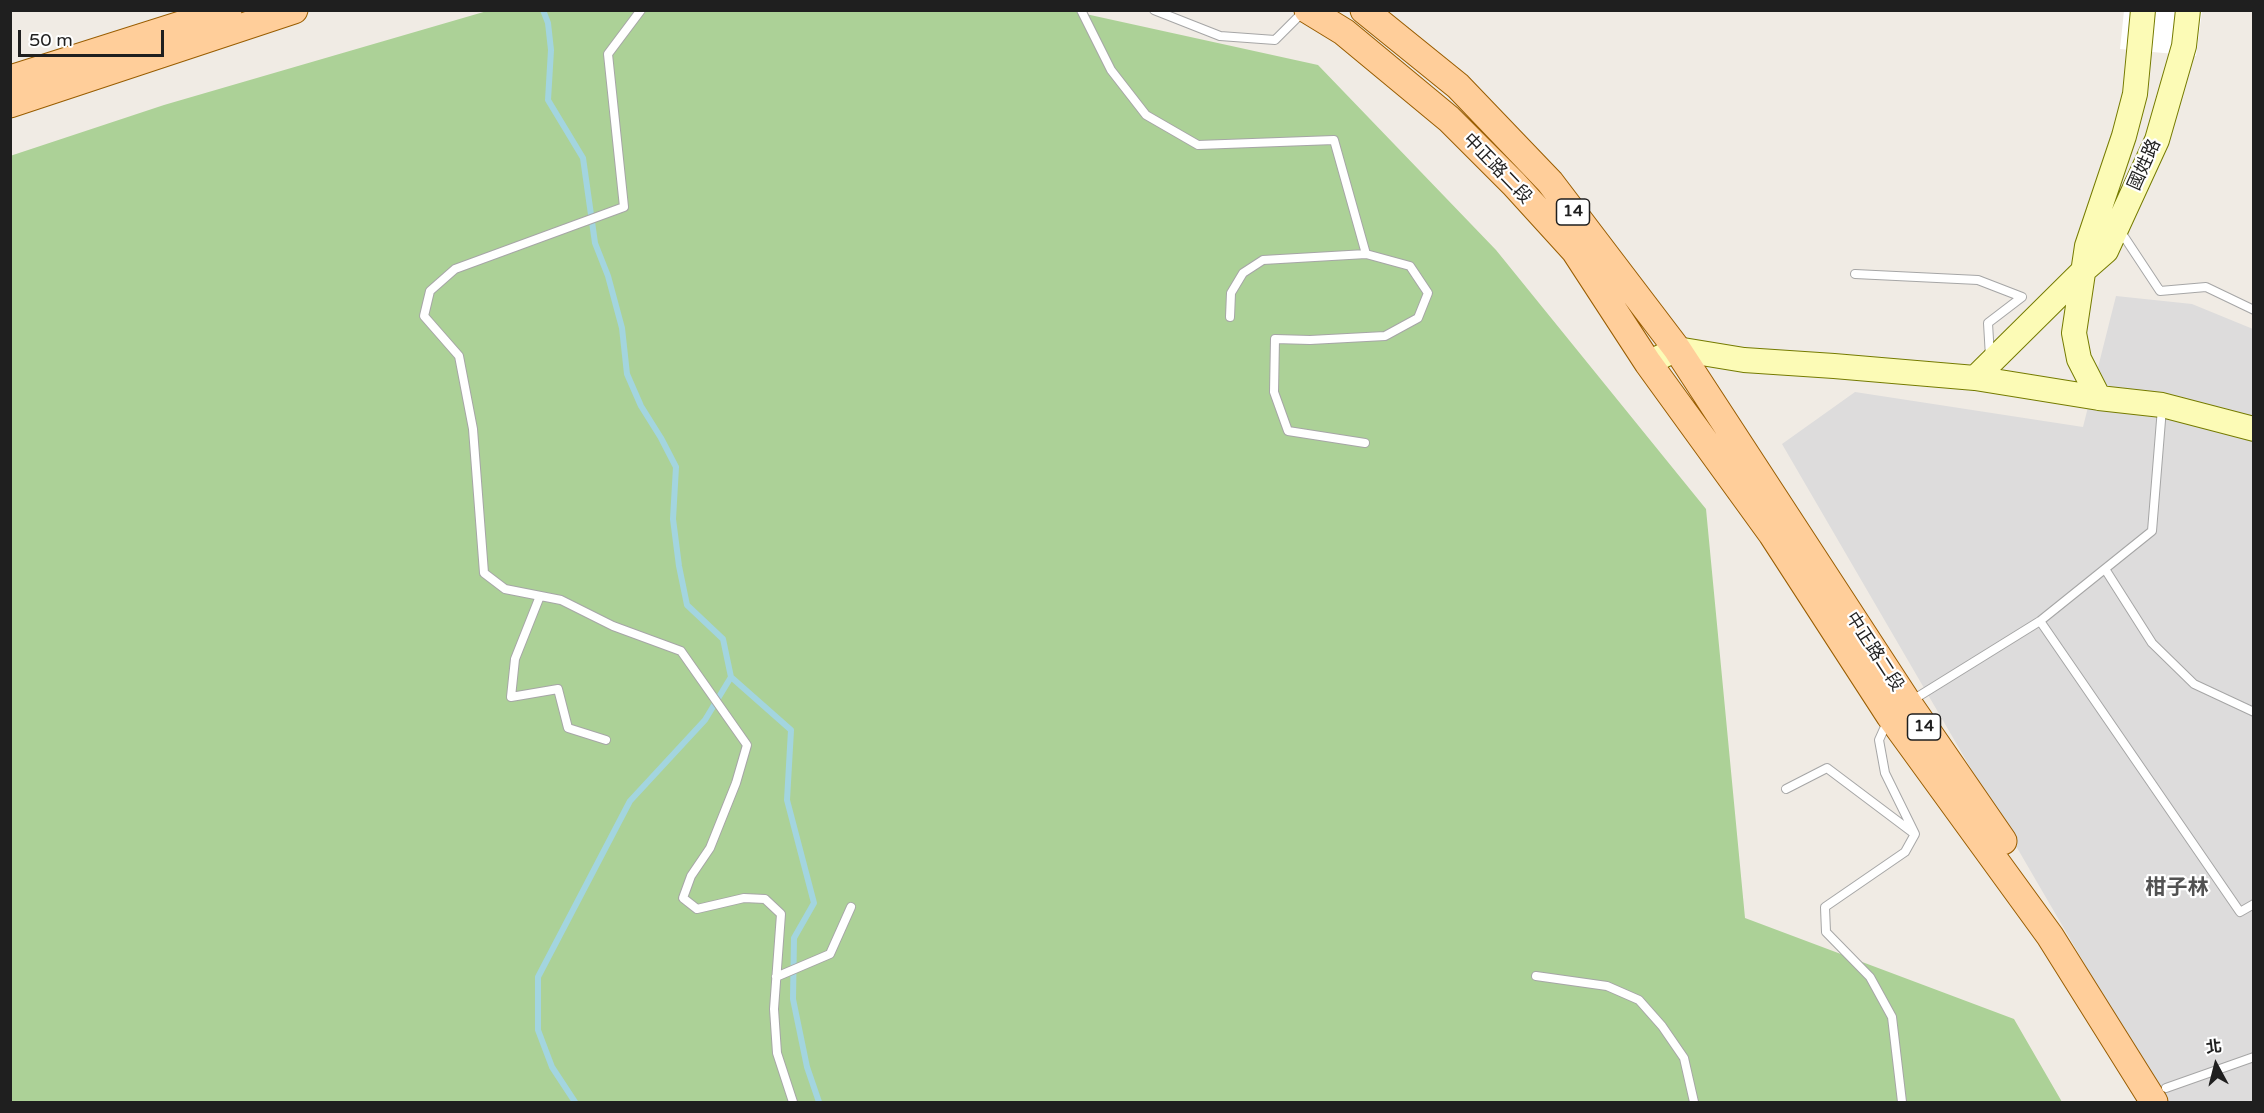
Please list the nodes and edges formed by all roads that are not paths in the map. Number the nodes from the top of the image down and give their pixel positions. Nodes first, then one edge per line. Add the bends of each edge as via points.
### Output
1 (228, 10) edge
2 (294, 10) edge
3 (641, 10) edge
4 (1081, 10) edge
5 (1154, 10) edge
6 (1307, 10) edge
7 (1364, 10) edge
8 (2142, 10) edge
9 (2188, 10) edge
10 (10, 79) edge
11 (10, 104) edge
12 (2118, 226) junction
13 (1366, 254) junction
14 (2082, 272) junction
15 (1855, 274) dead end
16 (2253, 310) edge
17 (1230, 317) dead end
18 (1677, 349) junction
19 (1648, 363) junction
20 (1982, 371) junction
21 (2099, 398) junction
22 (2163, 405) junction
23 (2253, 429) edge
24 (1365, 443) dead end
25 (2105, 569) junction
26 (540, 596) junction
27 (2040, 621) junction
28 (1899, 710) junction
29 (2253, 712) edge
30 (606, 740) dead end
31 (1786, 789) dead end
32 (1915, 834) junction
33 (2253, 903) edge
34 (851, 907) dead end
35 (778, 976) junction
36 (1536, 976) dead end
37 (2253, 1057) edge
38 (2165, 1098) edge
39 (793, 1102) edge
40 (1694, 1102) edge
41 (1902, 1102) edge

1 - 10 main road
2 - 11 main road
3 - 26 lane via 608,54 624,207 455,269 430,291 423,316 459,356 473,429 484,573 505,590
4 - 13 lane via 1111,70 1146,115 1198,145 1334,140
5 - 6 lane via 1220,36 1275,40
6 - 19 main road, 中正路二段 / 14 via 1344,32 1449,119 1514,184 1575,250
7 - 18 main road, 中正路二段 / 14 via 1458,86 1550,182
8 - 14 main road, 國姓路 via 2134,94 2124,136 2086,246
9 - 12 main road, 國姓路 via 2184,46 2157,140
12 - 14 main road, 國姓路 via 2106,251
12 - 16 lane via 2160,291 2206,287
13 - 17 lane via 1263,260 1243,273 1231,293
13 - 24 lane via 1410,266 1428,293 1418,318 1385,336 1275,339 1274,392 1288,430
14 - 20 main road, 國姓路
14 - 21 main road, 國姓路 via 2074,333 2079,359
15 - 20 lane via 1978,280 2022,297 1988,323
18 - 19 main road
18 - 20 main road via 1744,360
18 - 28 main road, 中正路二段 / 14
19 - 28 main road, 中正路二段 / 14
20 - 21 main road
21 - 22 main road
22 - 23 main road
22 - 25 lane via 2152,531
25 - 27 lane
25 - 29 lane via 2152,643 2194,684
26 - 30 lane via 515,659 511,697 558,689 568,728
26 - 35 lane via 561,600 613,626 681,651 747,745 710,848 691,876 683,898 697,909 744,898 765,899 781,914
27 - 28 lane
27 - 33 lane via 2240,912
28 - 32 lane via 1879,740 1885,772
28 - 38 main road, 中正路二段 / 14 via 2050,936
31 - 32 lane via 1827,768
32 - 41 lane via 1905,852 1826,907 1826,932 1870,977 1892,1017
34 - 35 lane via 830,954
35 - 39 lane via 774,1009 777,1053
36 - 40 lane via 1607,986 1639,1000 1684,1059
37 - 38 lane

